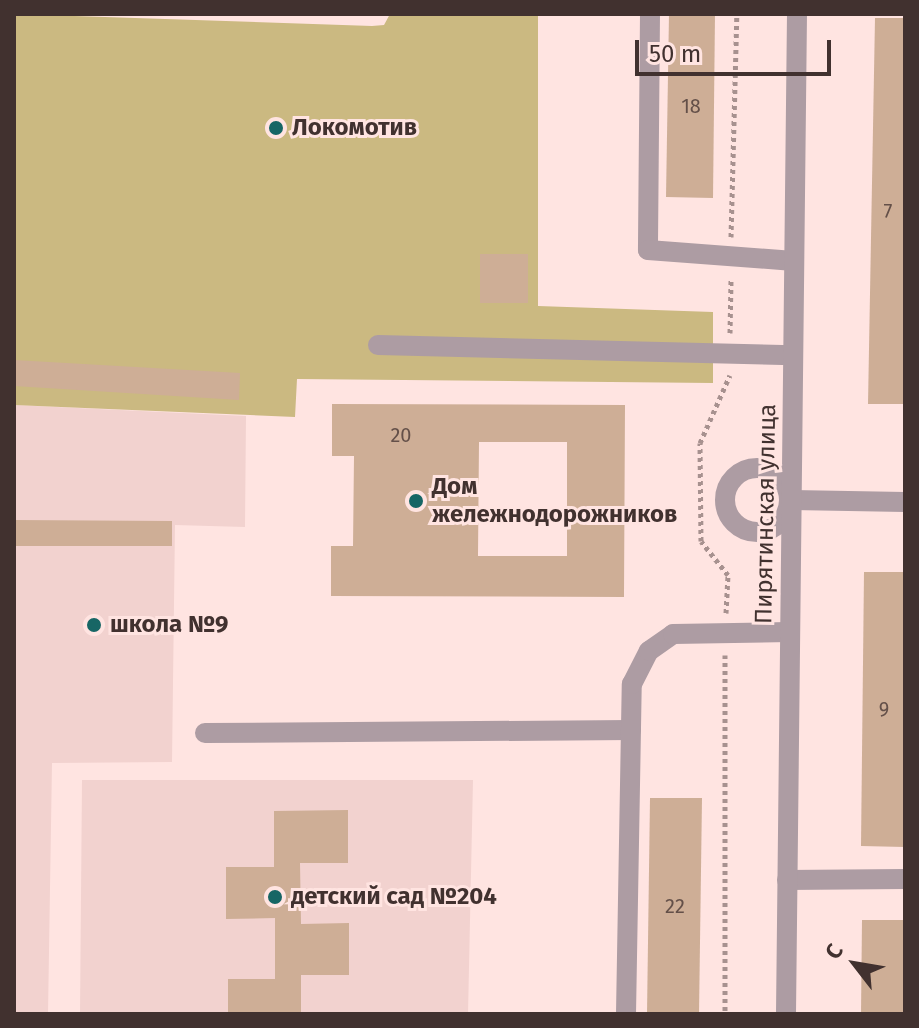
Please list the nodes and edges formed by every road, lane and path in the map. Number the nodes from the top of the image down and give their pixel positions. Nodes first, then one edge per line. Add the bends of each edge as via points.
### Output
1 (650, 14) edge
2 (797, 14) edge
3 (794, 261) junction
4 (378, 345) dead end
5 (793, 355) junction
6 (792, 500) junction
7 (905, 502) edge
8 (790, 632) junction
9 (725, 633) junction
10 (631, 730) junction
11 (205, 733) dead end
12 (905, 879) edge
13 (787, 880) junction
14 (626, 1014) edge
15 (725, 1014) edge
16 (786, 1014) edge

1 - 3 street via 648,250
2 - 3 street, Пирятинская улица
3 - 5 street, Пирятинская улица
4 - 5 street
5 - 6 street, Пирятинская улица
6 - 7 street
6 - 8 street, Пирятинская улица
8 - 9 street
8 - 13 street, Пирятинская улица
9 - 10 street via 673,634 649,651 632,684
9 - 15 path
10 - 11 street
10 - 14 street
12 - 13 street
13 - 16 street, Пирятинская улица

